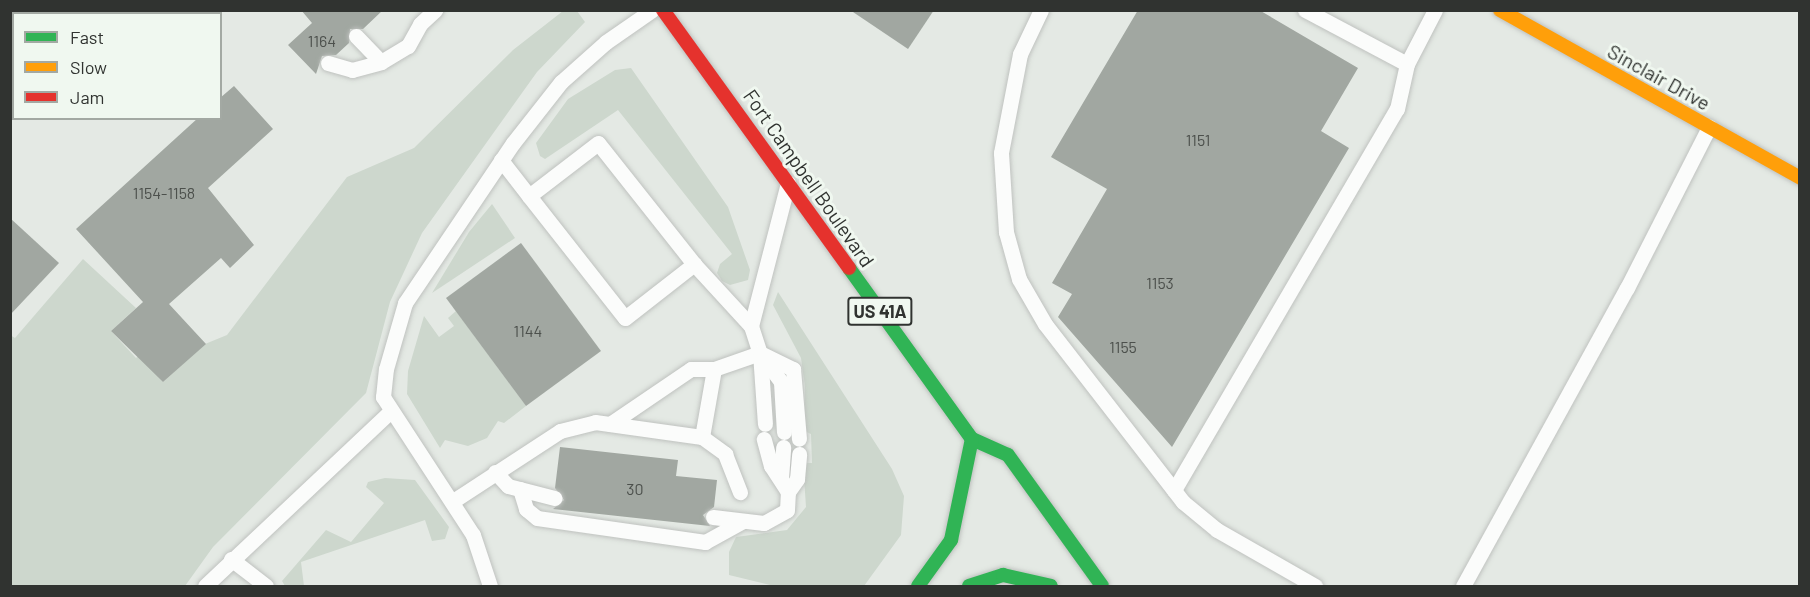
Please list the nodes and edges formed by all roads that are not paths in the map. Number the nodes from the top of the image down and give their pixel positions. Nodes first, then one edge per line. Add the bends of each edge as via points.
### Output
1 (435, 10) edge
2 (652, 10) edge
3 (663, 10) edge
4 (1041, 10) edge
5 (1305, 10) edge
6 (1436, 10) edge
7 (1500, 10) edge
8 (356, 36) dead end
9 (381, 62) junction
10 (328, 63) dead end
11 (1407, 64) junction
12 (1709, 127) junction
13 (501, 160) junction
14 (1800, 178) edge
15 (788, 182) junction
16 (530, 196) junction
17 (694, 264) junction
18 (751, 326) junction
19 (759, 353) junction
20 (714, 369) junction
21 (391, 411) junction
22 (610, 424) junction
23 (702, 437) junction
24 (972, 439) junction
25 (495, 472) junction
26 (785, 485) junction
27 (520, 489) junction
28 (1174, 490) junction
29 (740, 492) dead end
30 (554, 498) dead end
31 (453, 501) junction
32 (713, 518) dead end
33 (743, 521) junction
34 (231, 559) junction
35 (206, 586) edge
36 (266, 586) edge
37 (490, 586) edge
38 (918, 586) edge
39 (969, 586) edge
40 (1051, 586) edge
41 (1102, 586) edge
42 (1315, 586) edge
43 (1462, 586) edge

1 - 9 lane via 420,24 408,46
2 - 13 lane via 606,42 561,82
3 - 15 main road, Fort Campbell Boulevard / US 41A
4 - 28 lane via 1020,54 1001,153 1006,232 1019,279 1045,324
5 - 11 lane
6 - 11 lane
7 - 12 main road, Sinclair Drive
8 - 9 lane
9 - 10 lane via 352,70
11 - 28 lane via 1397,109
12 - 14 main road, Sinclair Drive
12 - 43 lane via 1627,288
13 - 16 lane
13 - 21 lane via 405,303 386,369 383,397
15 - 18 lane via 760,276
15 - 24 main road, Fort Campbell Boulevard / US 41A
16 - 17 lane via 598,143
16 - 17 lane via 625,318
17 - 18 lane
18 - 19 lane
19 - 20 lane
19 - 26 lane via 771,466
19 - 26 lane via 781,382
19 - 26 lane via 793,369 799,446 797,479
20 - 22 lane via 692,369
20 - 23 lane
21 - 31 lane
21 - 34 lane
22 - 23 lane
22 - 25 lane via 595,422 560,431
23 - 29 lane via 724,454
24 - 38 main road via 951,540
24 - 41 main road via 1008,455
25 - 27 lane via 508,486
25 - 31 lane
26 - 33 lane via 787,510 776,519
27 - 30 lane
27 - 33 lane via 526,509 537,518 705,543
28 - 42 lane via 1217,530
31 - 37 lane via 473,535
32 - 33 lane
34 - 35 lane
34 - 36 lane
39 - 40 main road via 1003,575

